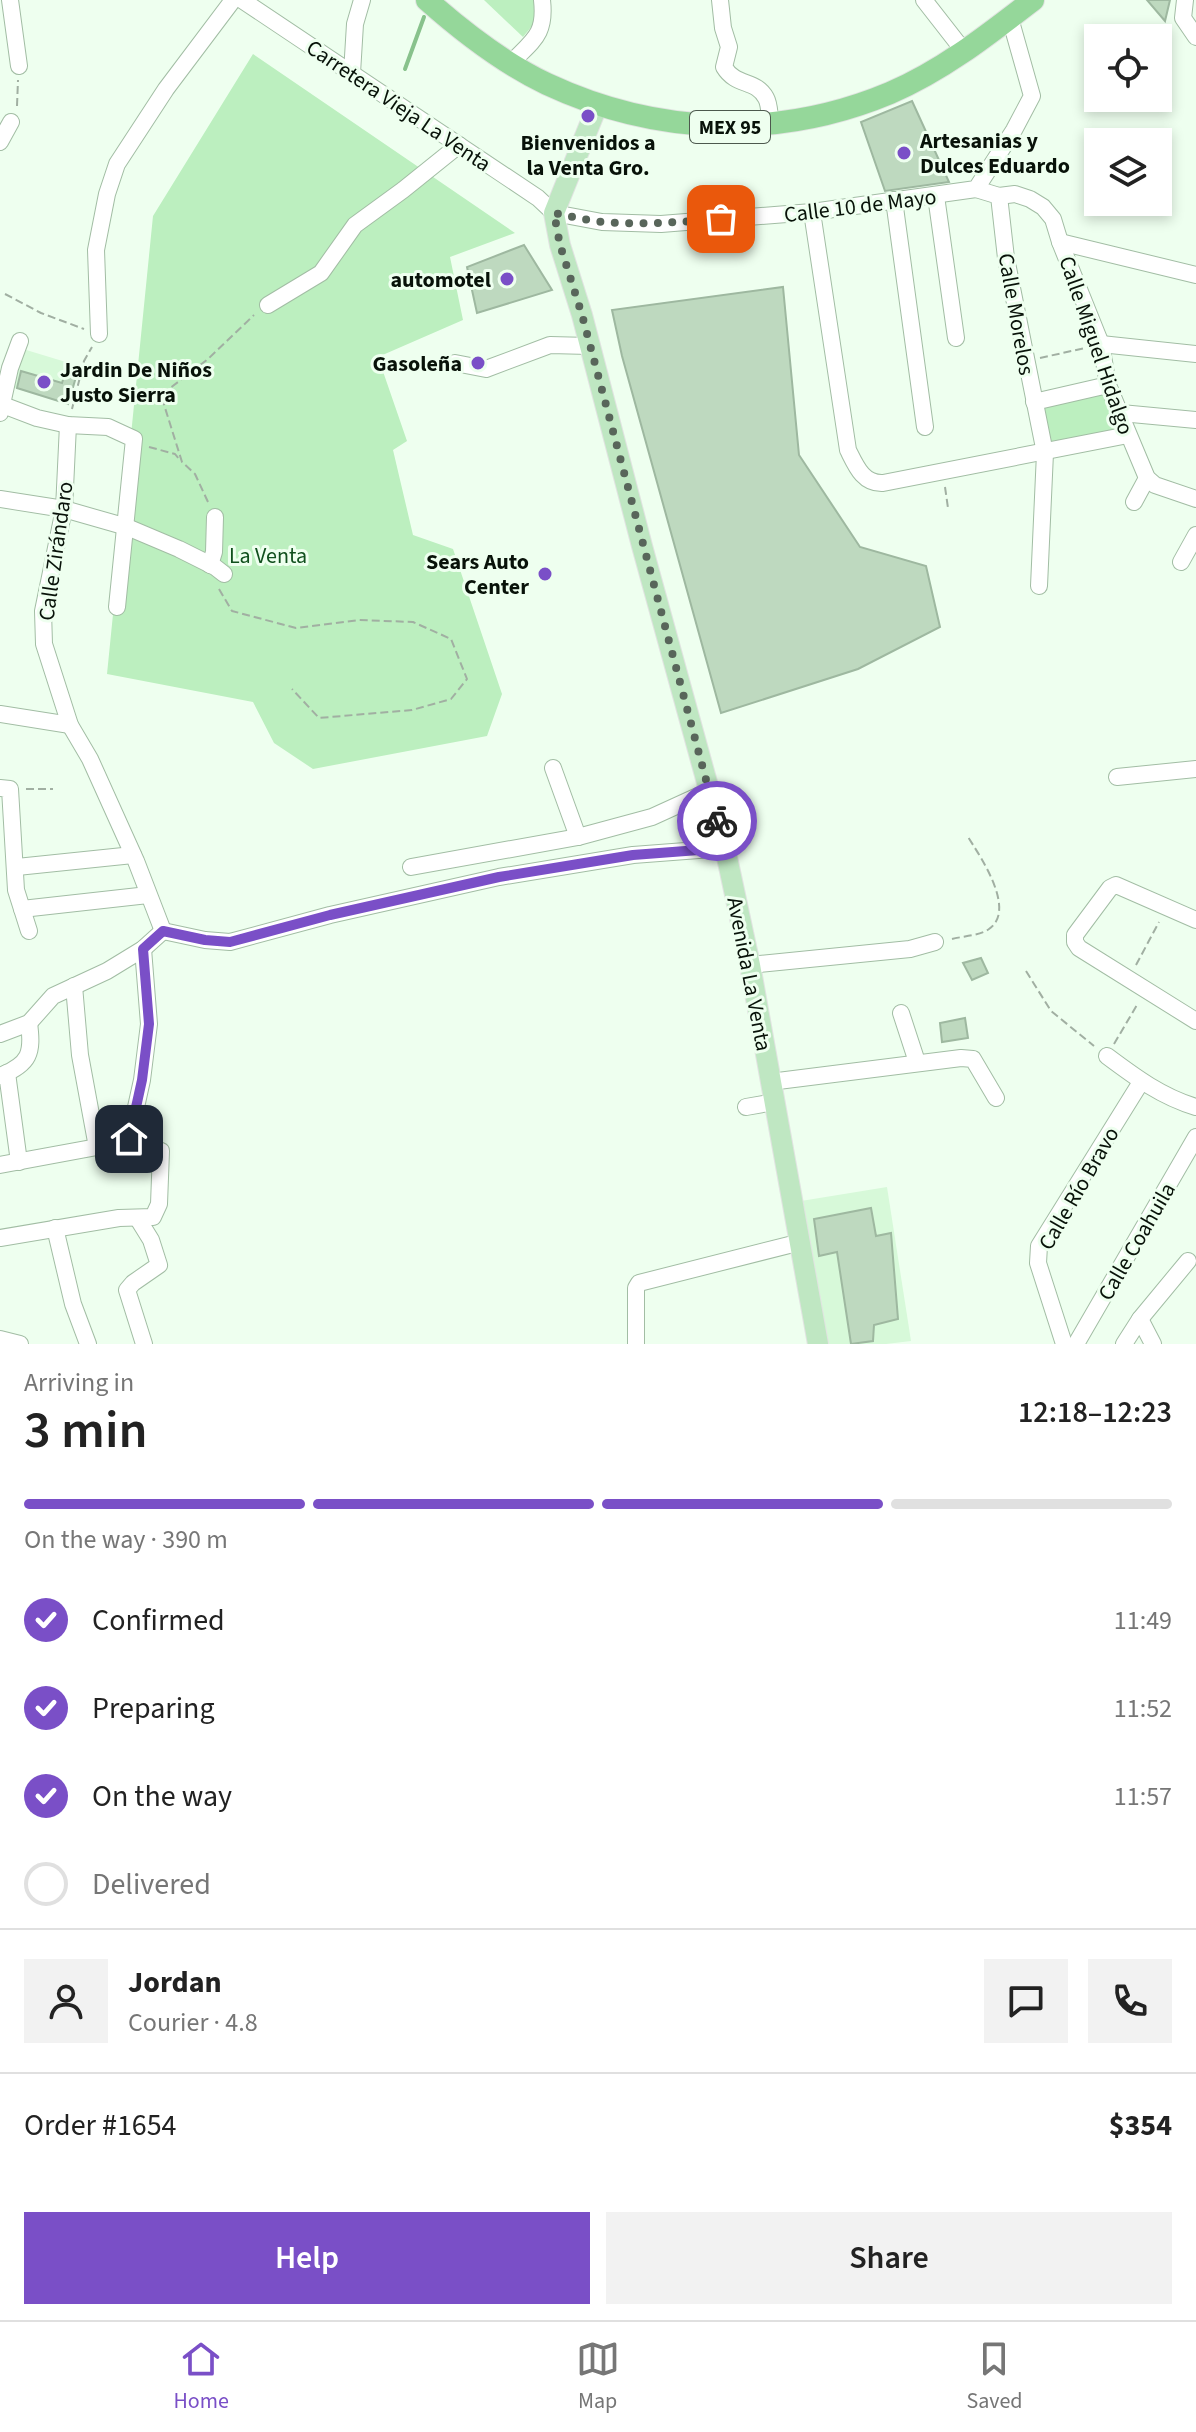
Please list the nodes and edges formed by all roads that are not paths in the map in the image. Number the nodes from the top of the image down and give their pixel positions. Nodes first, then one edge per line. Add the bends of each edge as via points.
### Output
1 (233, 0) edge
2 (242, 0) edge
3 (362, 0) edge
4 (427, 0) edge
5 (542, 0) edge
6 (720, 0) edge
7 (924, 0) edge
8 (1033, 0) edge
9 (1185, 0) edge
10 (11, 6) edge
11 (1010, 18) junction
12 (0, 29) edge
13 (1196, 37) edge
14 (963, 50) junction
15 (510, 64) junction
16 (19, 66) road end
17 (352, 73) junction
18 (598, 104) junction
19 (11, 122) road end
20 (771, 124) junction
21 (0, 142) edge
22 (459, 145) junction
23 (976, 189) junction
24 (936, 196) junction
25 (999, 196) junction
26 (894, 200) junction
27 (812, 212) junction
28 (554, 213) junction
29 (1060, 242) junction
30 (1196, 275) edge
31 (268, 305) road end
32 (99, 334) road end
33 (956, 338) dead end
34 (20, 341) dead end
35 (1101, 344) junction
36 (589, 346) junction
37 (1196, 354) edge
38 (455, 363) dead end
39 (1108, 385) junction
40 (1034, 402) junction
41 (1, 408) edge
42 (1121, 413) junction
43 (1196, 420) edge
44 (68, 425) junction
45 (925, 427) dead end
46 (1128, 435) junction
47 (1045, 453) junction
48 (1147, 478) junction
49 (0, 499) edge
50 (1196, 499) edge
51 (1134, 502) dead end
52 (64, 509) junction
53 (215, 517) road end
54 (127, 527) junction
55 (1196, 535) edge
56 (1181, 562) dead end
57 (1039, 586) dead end
58 (117, 607) dead end
59 (0, 714) edge
60 (70, 725) junction
61 (553, 768) dead end
62 (1196, 769) edge
63 (1117, 777) dead end
64 (5, 788) edge
65 (709, 791) junction
66 (578, 837) junction
67 (725, 848) junction
68 (133, 855) junction
69 (17, 867) junction
70 (411, 867) dead end
71 (148, 895) junction
72 (22, 909) junction
73 (1196, 920) edge
74 (29, 931) dead end
75 (163, 931) junction
76 (935, 942) road end
77 (143, 949) junction
78 (750, 965) junction
79 (74, 986) junction
80 (901, 1013) dead end
81 (1196, 1021) edge
82 (29, 1023) junction
83 (0, 1034) edge
84 (1107, 1056) road end
85 (917, 1062) junction
86 (4, 1075) edge
87 (1141, 1082) junction
88 (772, 1092) junction
89 (996, 1098) dead end
90 (746, 1107) dead end
91 (1196, 1107) edge
92 (1196, 1137) edge
93 (129, 1139) junction
94 (97, 1147) junction
95 (19, 1162) junction
96 (0, 1165) edge
97 (138, 1219) junction
98 (55, 1228) junction
99 (0, 1238) edge
100 (801, 1242) junction
101 (1188, 1261) dead end
102 (1140, 1319) junction
103 (0, 1339) edge
104 (20, 1344) edge
105 (88, 1344) edge
106 (144, 1344) edge
107 (636, 1344) edge
108 (818, 1344) edge
109 (1064, 1344) edge
110 (1076, 1344) edge
111 (1124, 1344) edge
112 (1153, 1344) edge

1 - 32 street via 117,164 96,250
2 - 17 street, Carretera Vieja La Venta
3 - 17 street
4 - 15 highway, MEX 95
5 - 15 street via 540,32
6 - 20 street via 729,47 724,67 730,77 757,87 766,97
7 - 14 street
8 - 11 highway, MEX 95
9 - 13 street via 1183,18
10 - 12 street
10 - 16 street
11 - 14 highway, MEX 95
11 - 23 street via 1032,96
14 - 20 highway, MEX 95 via 893,92 852,108
15 - 18 highway, MEX 95
17 - 22 street, Carretera Vieja La Venta
18 - 20 highway, MEX 95 via 698,125
18 - 28 main road
19 - 21 street
22 - 28 street, Carretera Vieja La Venta
22 - 31 street via 355,225 321,273
23 - 24 street, Calle 10 de Mayo
23 - 25 street
24 - 26 street, Calle 10 de Mayo
24 - 33 street
25 - 29 street, Calle Miguel Hidalgo via 1015,194 1043,207
25 - 40 street, Calle Morelos
26 - 27 street, Calle 10 de Mayo
26 - 45 street
27 - 28 street, Calle 10 de Mayo via 661,224 602,222
27 - 47 street via 848,450 868,481 883,483
28 - 36 main road, Avenida La Venta
29 - 30 street
29 - 35 street, Calle Miguel Hidalgo
34 - 41 street
35 - 37 street
35 - 39 street, Calle Miguel Hidalgo
36 - 38 street via 550,345 486,369
36 - 65 main road, Avenida La Venta
39 - 40 street
39 - 42 street, Calle Miguel Hidalgo
40 - 47 street, Calle Morelos
41 - 44 street
42 - 43 street
42 - 46 street, Calle Miguel Hidalgo
44 - 52 street, Calle Zirándaro
44 - 54 street via 108,427 134,439
46 - 47 street
46 - 48 street, Calle Miguel Hidalgo
47 - 57 street, Calle Morelos
48 - 50 street
48 - 51 street
49 - 52 street
52 - 54 street
52 - 60 street, Calle Zirándaro via 43,611 44,644
53 - 54 street via 217,576 179,549
54 - 58 street
55 - 56 street
59 - 60 street
60 - 68 street, Calle Zirándaro
61 - 66 street
62 - 63 street
64 - 69 street
65 - 66 street via 652,817
65 - 67 main road, Avenida La Venta
66 - 70 street
67 - 75 street via 633,855 499,877 230,942
67 - 78 main road, Avenida La Venta
68 - 69 street
68 - 71 street, Calle Zirándaro
69 - 72 street
71 - 72 street
71 - 75 street, Calle Zirándaro
72 - 74 street
73 - 81 street via 1116,885 1075,935 1079,948
75 - 77 street
76 - 78 street
77 - 79 street
77 - 93 street via 149,1024
78 - 88 main road, Avenida La Venta
79 - 82 street via 53,996
79 - 94 street
80 - 85 street
82 - 83 street
82 - 86 street via 32,1044 25,1061
84 - 87 street
85 - 88 street
85 - 89 street via 973,1059
86 - 95 street
87 - 91 street
87 - 109 street, Calle Río Bravo via 1039,1246 1038,1263
88 - 90 street
88 - 100 main road, Avenida La Venta
92 - 110 street, Calle Coahuila
93 - 94 street
93 - 97 street via 161,1151 156,1213
94 - 95 street
95 - 96 street
97 - 98 street
97 - 106 street via 159,1265 127,1290
98 - 99 street
98 - 105 street
100 - 107 street via 639,1283
100 - 108 main road, Avenida La Venta
101 - 102 street
102 - 111 street
102 - 112 street
103 - 104 street

